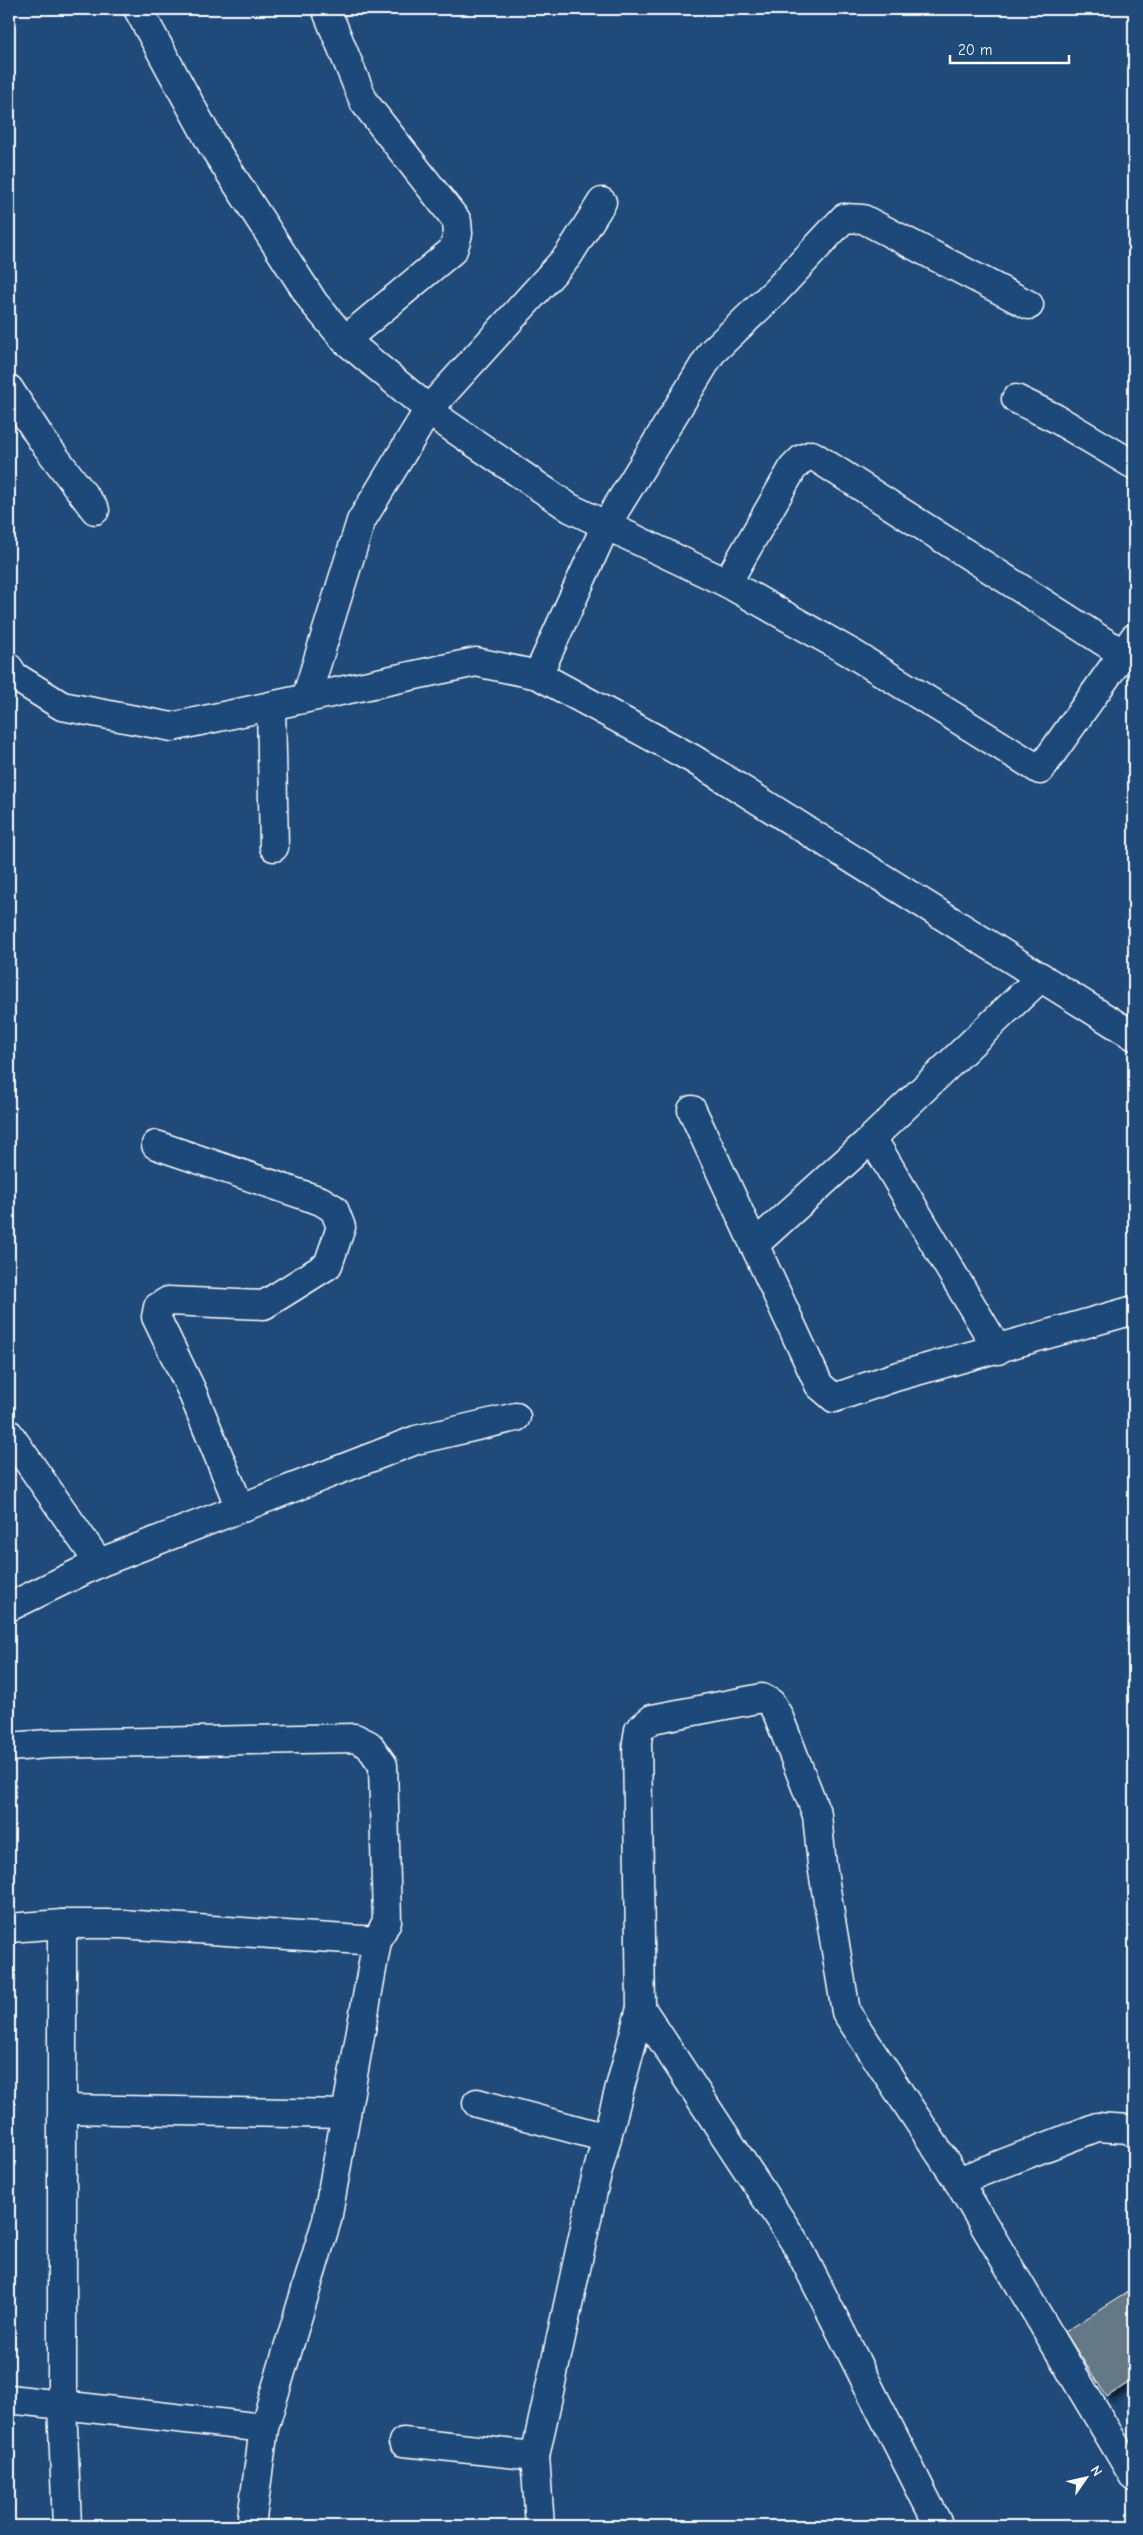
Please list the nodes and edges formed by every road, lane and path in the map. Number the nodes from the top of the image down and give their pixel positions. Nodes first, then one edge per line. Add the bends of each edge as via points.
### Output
1 (138, 9) edge
2 (326, 9) edge
3 (602, 202) dead end
4 (1029, 305) dead end
5 (344, 340) junction
6 (9, 389) edge
7 (1016, 399) dead end
8 (429, 409) junction
9 (1134, 465) edge
10 (95, 510) dead end
11 (606, 525) junction
12 (727, 583) junction
13 (1129, 646) edge
14 (9, 668) edge
15 (538, 675) junction
16 (306, 698) junction
17 (271, 706) junction
18 (274, 847) dead end
19 (1041, 977) junction
20 (1134, 1036) edge
21 (692, 1110) dead end
22 (872, 1138) junction
23 (156, 1145) dead end
24 (754, 1245) junction
25 (1134, 1310) edge
26 (998, 1350) junction
27 (516, 1417) dead end
28 (9, 1434) edge
29 (240, 1508) junction
30 (99, 1563) junction
31 (9, 1607) edge
32 (9, 1747) edge
33 (62, 1924) junction
34 (9, 1928) edge
35 (377, 1940) junction
36 (641, 2008) junction
37 (477, 2103) dead end
38 (63, 2109) junction
39 (346, 2114) junction
40 (1134, 2133) edge
41 (607, 2138) junction
42 (958, 2181) junction
43 (9, 2399) edge
44 (62, 2404) junction
45 (264, 2428) junction
46 (403, 2442) dead end
47 (535, 2456) junction
48 (1134, 2477) edge
49 (66, 2526) edge
50 (251, 2526) edge
51 (540, 2526) edge
52 (939, 2526) edge

1 - 5 street via 212,145 314,303
2 - 5 street via 364,102 457,221 458,234 453,250
3 - 8 street via 568,256
4 - 11 street via 864,219 844,218 712,352
5 - 8 street
6 - 10 street via 42,440
7 - 9 street
8 - 11 street via 570,508
8 - 16 street via 361,521
11 - 12 street
11 - 15 street
12 - 13 street via 852,654 1040,770
12 - 13 street via 793,468 812,455
14 - 17 street via 14,676 62,706 172,727
15 - 16 street via 476,662
15 - 19 street via 693,759
16 - 17 street
17 - 18 street
19 - 20 street
19 - 22 street
21 - 24 street
22 - 24 street
22 - 26 street
23 - 29 street via 320,1201 334,1209 340,1227 328,1265 264,1305 168,1301 158,1308 156,1317 191,1389
24 - 26 street via 820,1385 834,1398
25 - 26 street
27 - 29 street via 416,1440
28 - 30 street
29 - 30 street
30 - 31 street
32 - 35 street via 355,1738 369,1744 383,1765 387,1921
33 - 34 street
33 - 35 street via 121,1924
33 - 38 street
35 - 39 street
36 - 41 street
36 - 42 street via 639,1730 652,1719 762,1698 771,1703 778,1715 817,1815 846,2012
36 - 52 street via 798,2247
37 - 41 street
38 - 39 street
38 - 44 street
39 - 45 street via 327,2220
40 - 42 street via 1130,2129 1096,2127
41 - 47 street
42 - 48 street
43 - 44 street
44 - 45 street
44 - 49 street
45 - 50 street
46 - 47 street
47 - 51 street

